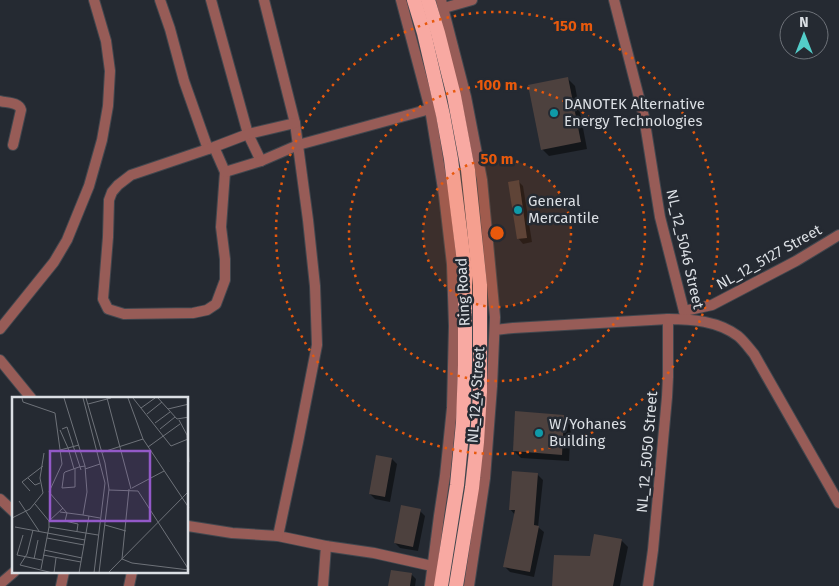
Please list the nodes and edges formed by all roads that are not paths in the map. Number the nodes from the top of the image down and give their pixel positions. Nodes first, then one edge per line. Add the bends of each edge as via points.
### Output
1 (94, 0) edge
2 (160, 0) edge
3 (211, 0) edge
4 (264, 0) edge
5 (401, 0) edge
6 (414, 0) edge
7 (428, 0) edge
8 (472, 0) edge
9 (614, 0) edge
10 (442, 4) edge
11 (0, 101) edge
12 (430, 109) junction
13 (295, 123) junction
14 (248, 134) junction
15 (298, 145) junction
16 (13, 146) dead end
17 (211, 148) junction
18 (261, 161) junction
19 (225, 172) junction
20 (839, 235) edge
21 (685, 315) junction
22 (668, 319) junction
23 (0, 329) edge
24 (495, 330) junction
25 (0, 360) edge
26 (30, 397) edge
27 (0, 499) edge
28 (839, 503) edge
29 (12, 510) edge
30 (189, 526) edge
31 (278, 536) junction
32 (326, 546) junction
33 (432, 566) junction
34 (12, 574) edge
35 (0, 584) edge
36 (322, 586) edge
37 (430, 586) edge
38 (441, 586) edge
39 (456, 586) edge
40 (469, 586) edge
41 (648, 586) edge

1 - 23 street via 106,41 110,71 102,140 89,186 67,240 54,262
2 - 17 street via 184,81
3 - 14 street
4 - 13 street
5 - 12 street
6 - 38 highway, Ring Road via 443,115 466,270 463,424
7 - 39 highway, Ring Road via 454,96 468,170 480,285 481,383 472,488
8 - 10 street
9 - 21 street, NL_12_5046 Street via 644,117 660,218
10 - 24 street, NL_12_4 Street via 466,97 482,180
11 - 16 street via 17,104 21,110
12 - 15 street
12 - 33 street via 452,264 454,326 452,408
13 - 14 street
13 - 15 street
14 - 17 street
14 - 18 street
15 - 18 street
15 - 31 street via 315,286 317,345
17 - 19 street
17 - 19 street via 132,175 112,192 103,299 108,309 124,314 193,313 216,304 225,280 220,227
18 - 19 street
20 - 21 street, NL_12_5127 Street via 712,305
21 - 22 street
21 - 28 street, NL_12_5046 Street via 726,329 739,337 754,354
22 - 24 street
22 - 41 street, NL_12_5050 Street via 667,397
24 - 40 street, NL_12_4 Street via 485,478
25 - 26 street
27 - 29 street
30 - 31 street
31 - 32 street
32 - 33 street
32 - 36 street
33 - 37 street
34 - 35 street

